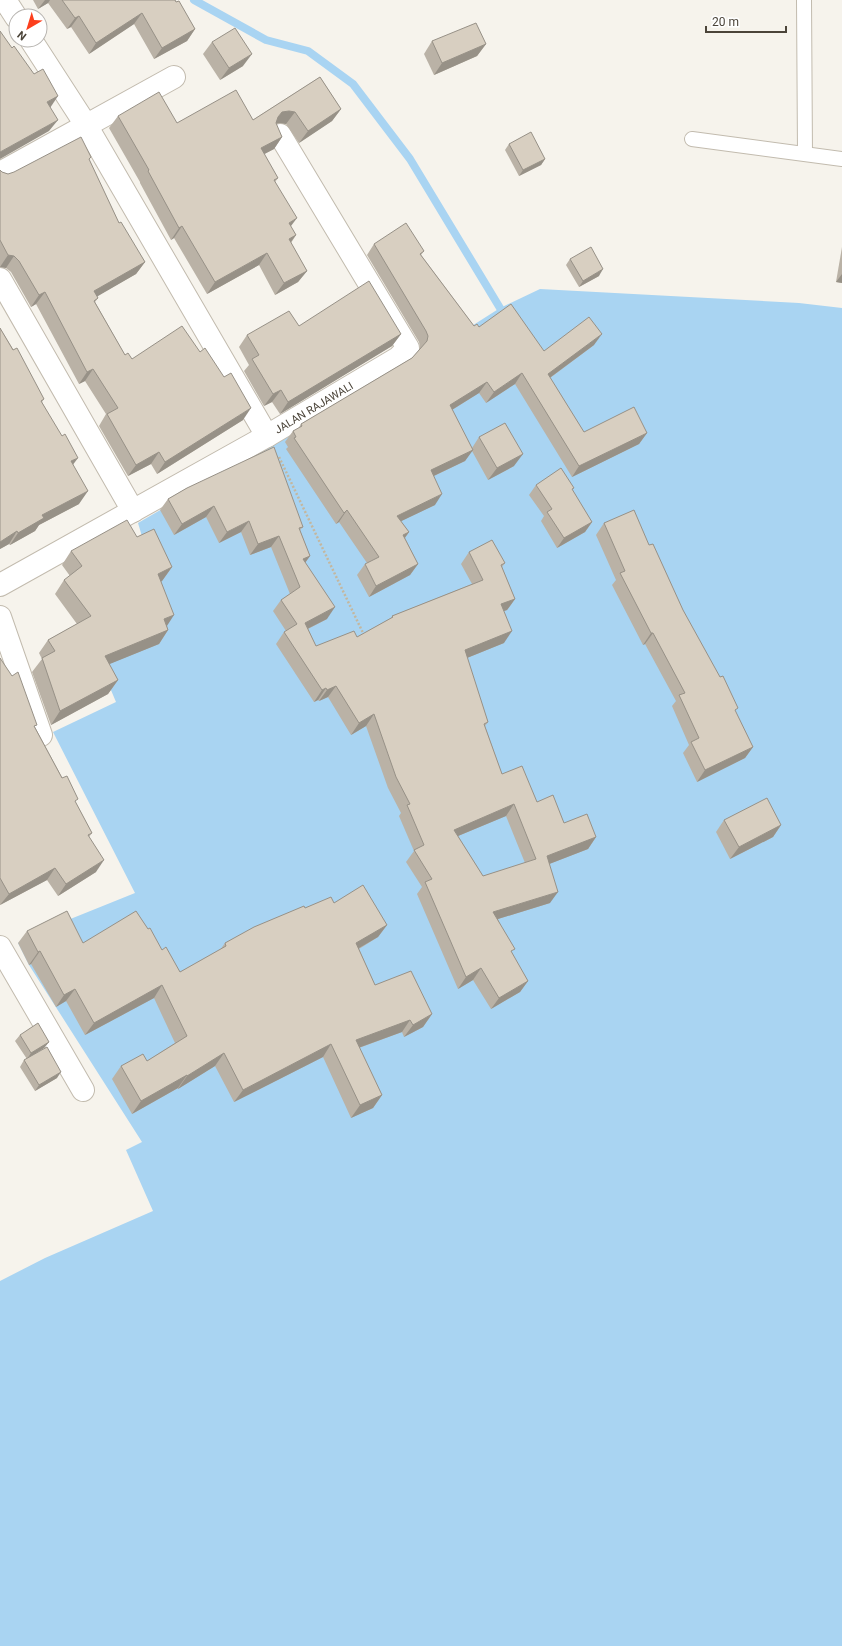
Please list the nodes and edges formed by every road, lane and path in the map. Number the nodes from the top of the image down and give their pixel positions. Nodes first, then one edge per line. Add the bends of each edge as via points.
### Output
1 (804, 0) edge
2 (36, 48) edge
3 (174, 76) dead end
4 (86, 125) junction
5 (280, 134) edge
6 (692, 139) dead end
7 (804, 153) junction
8 (842, 159) edge
9 (0, 172) edge
10 (0, 279) edge
11 (272, 444) junction
12 (133, 511) junction
13 (0, 585) edge
14 (0, 617) edge
15 (367, 641) edge
16 (41, 735) edge
17 (0, 947) edge
18 (83, 1090) dead end

1 - 7 lane
2 - 4 street
3 - 4 street
4 - 9 street
4 - 11 street
5 - 11 street, JALAN RAJAWALI via 408,348 398,358
6 - 7 lane
7 - 8 lane
10 - 12 street
11 - 12 street, JALAN RAJAWALI
11 - 15 path
12 - 13 street, JALAN RAJAWALI
14 - 16 street
17 - 18 street

